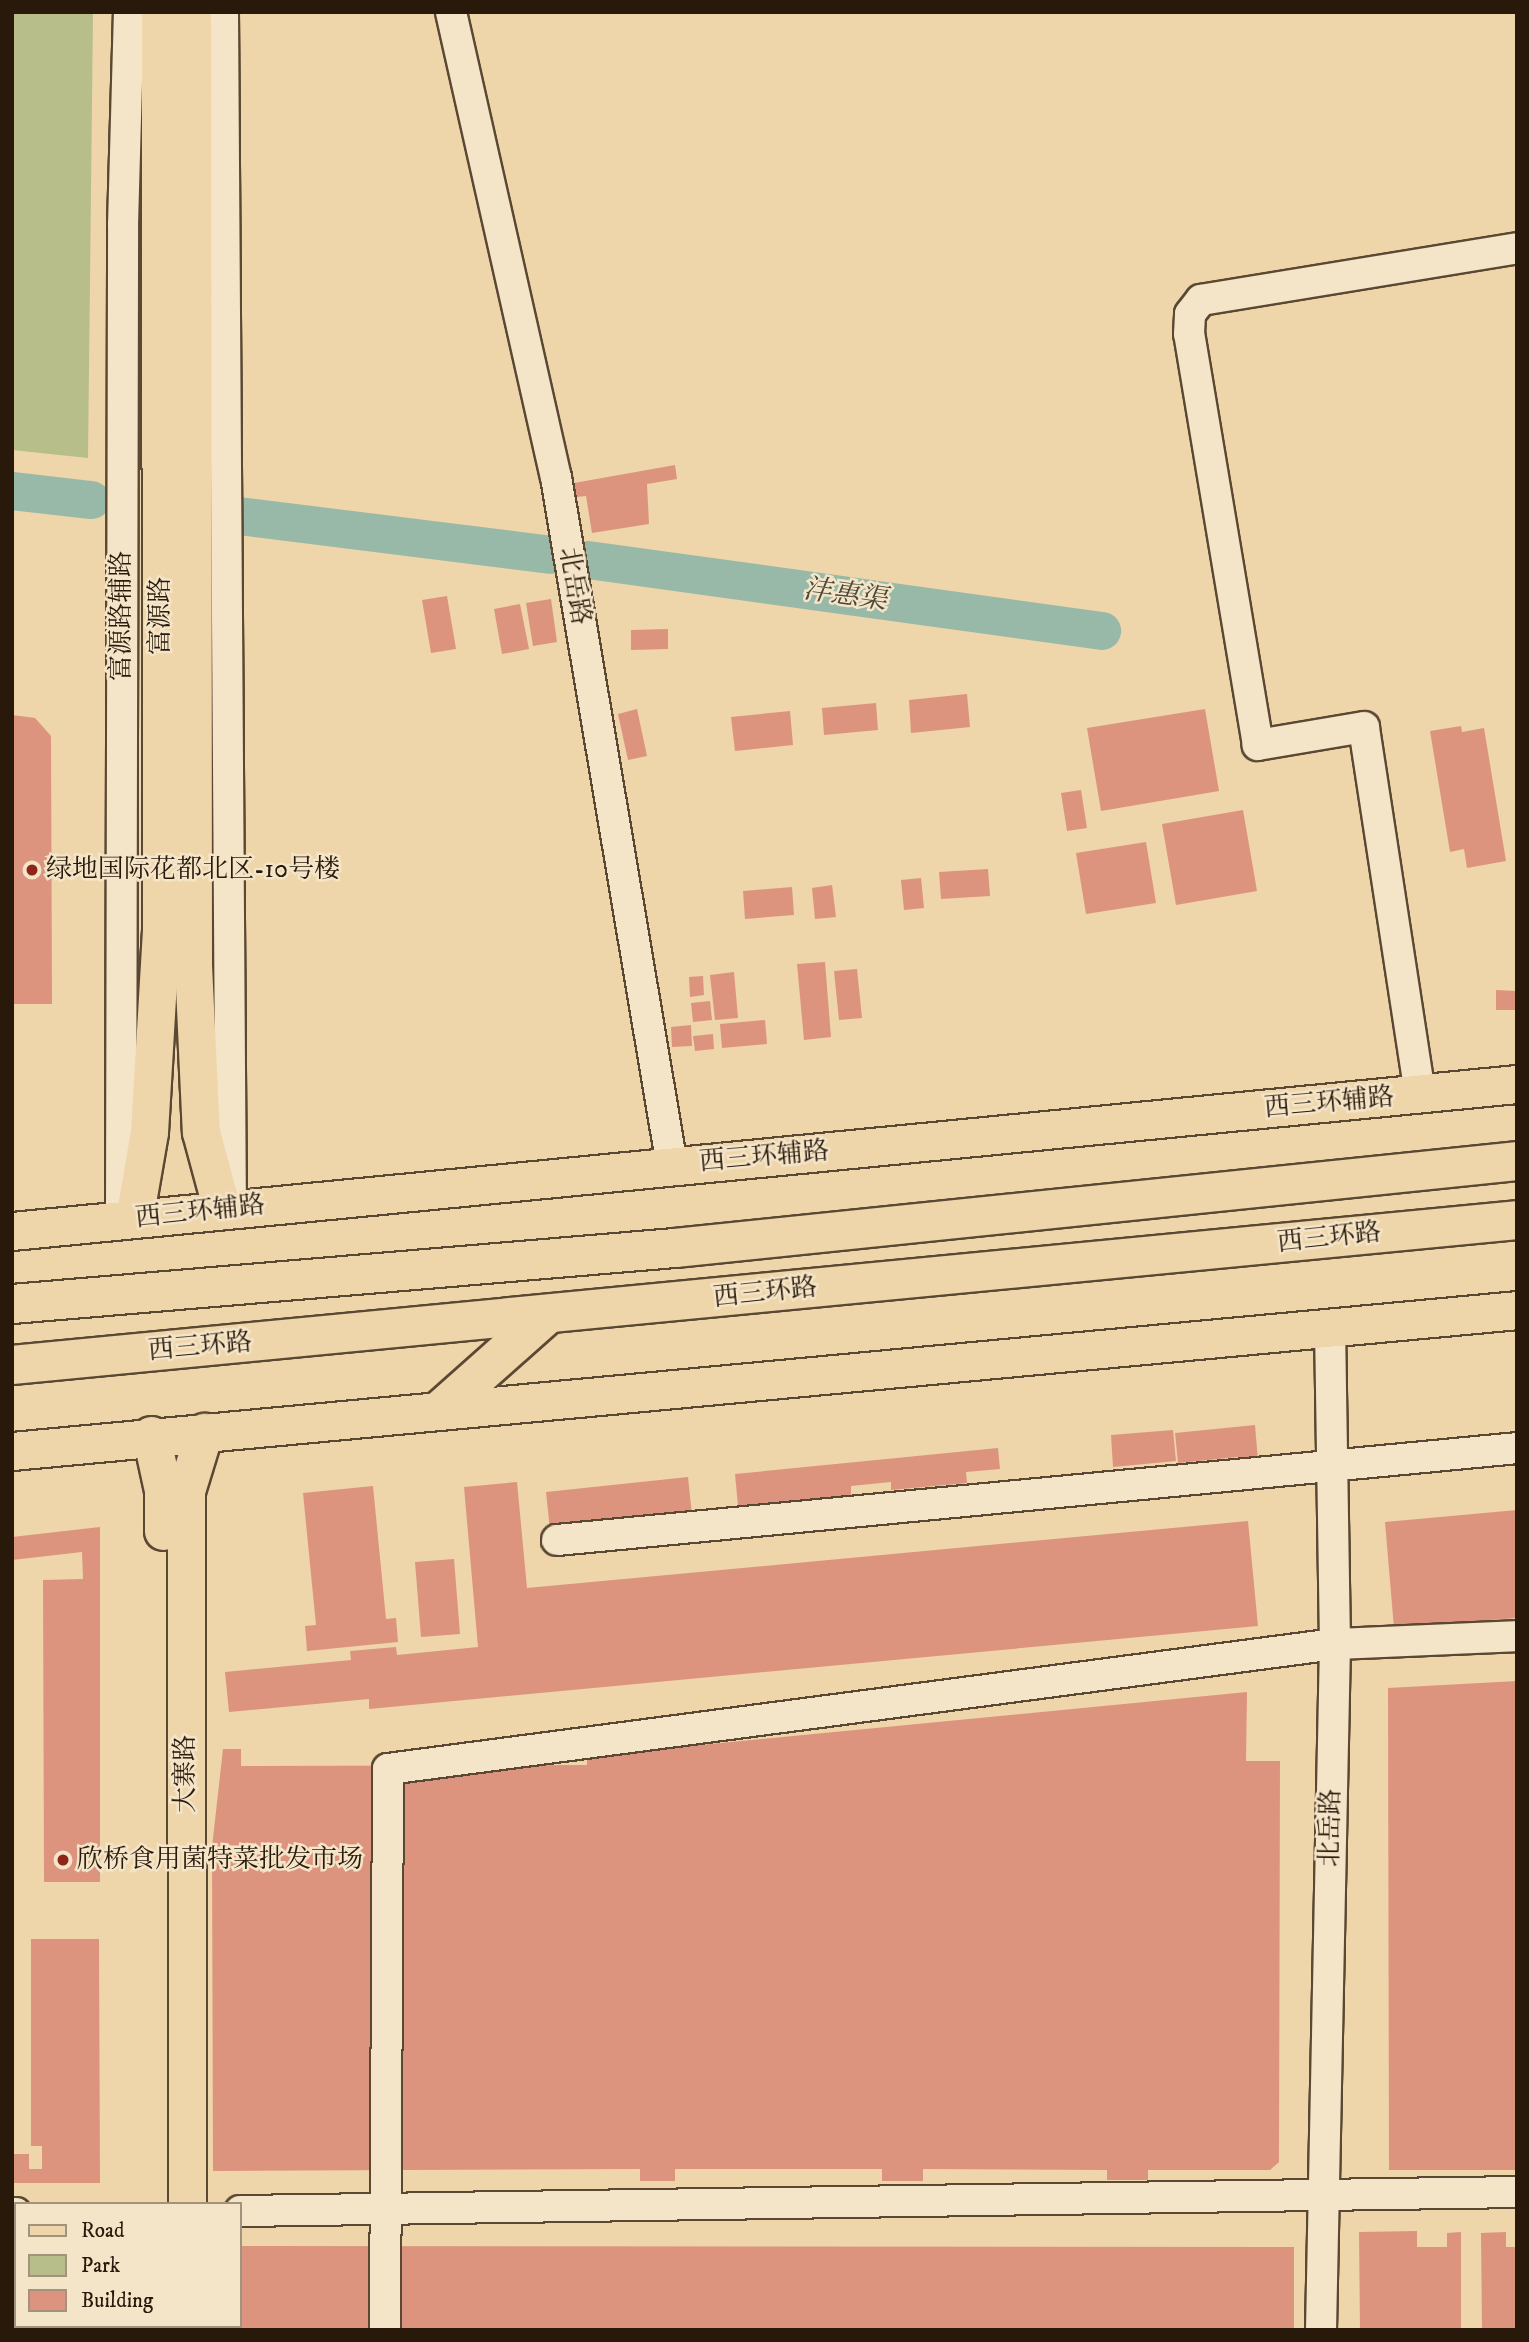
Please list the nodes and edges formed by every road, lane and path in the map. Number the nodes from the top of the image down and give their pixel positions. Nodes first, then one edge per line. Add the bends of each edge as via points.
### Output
1 (129, 12) edge
2 (160, 12) edge
3 (191, 12) edge
4 (223, 12) edge
5 (451, 12) edge
6 (1517, 248) edge
7 (1517, 1084) edge
8 (1420, 1094) junction
9 (1517, 1161) edge
10 (672, 1166) junction
11 (226, 1210) junction
12 (128, 1219) junction
13 (1517, 1220) edge
14 (12, 1231) edge
15 (12, 1281) edge
16 (77, 1298) junction
17 (12, 1304) edge
18 (1517, 1310) edge
19 (548, 1314) junction
20 (1330, 1326) junction
21 (84, 1358) junction
22 (12, 1365) edge
23 (12, 1390) edge
24 (440, 1410) junction
25 (204, 1432) junction
26 (151, 1435) junction
27 (1517, 1448) edge
28 (12, 1451) edge
29 (1332, 1465) junction
30 (557, 1541) dead end
31 (1517, 1636) edge
32 (1335, 1644) junction
33 (1517, 2193) edge
34 (1324, 2194) junction
35 (164, 2202) edge
36 (187, 2202) edge
37 (386, 2208) junction
38 (242, 2211) edge
39 (385, 2330) edge
40 (1321, 2330) edge

1 - 12 street, 富源路辅路 via 123,225
2 - 12 main road, 富源路 via 162,930 149,1132
3 - 11 main road, 富源路 via 193,965 201,1132
4 - 11 street
5 - 10 street, 北岳路 via 556,477
6 - 8 street via 1200,300 1190,314 1189,334 1258,745 1364,727
7 - 8 main road, 西三环辅路
8 - 10 main road, 西三环辅路
9 - 16 highway, 西三环路 via 675,1248
10 - 11 main road, 西三环辅路
11 - 12 main road, 西三环辅路
12 - 14 main road, 西三环辅路
13 - 19 highway, 西三环路
15 - 16 highway
16 - 17 highway, 西三环路
18 - 20 main road
19 - 21 highway, 西三环路
19 - 24 highway
20 - 24 main road
20 - 29 street, 北岳路
21 - 22 highway, 西三环路
21 - 23 highway
24 - 25 main road
25 - 26 main road
25 - 36 main road, 大寨路 via 186,1491
26 - 28 main road
26 - 35 main road, 大寨路 via 163,1490
27 - 29 street
29 - 30 street
29 - 32 street, 北岳路
31 - 32 street
32 - 34 street, 北岳路
32 - 37 street via 388,1769
33 - 34 street
34 - 37 street
34 - 40 street, 北岳路
37 - 38 street
37 - 39 street

